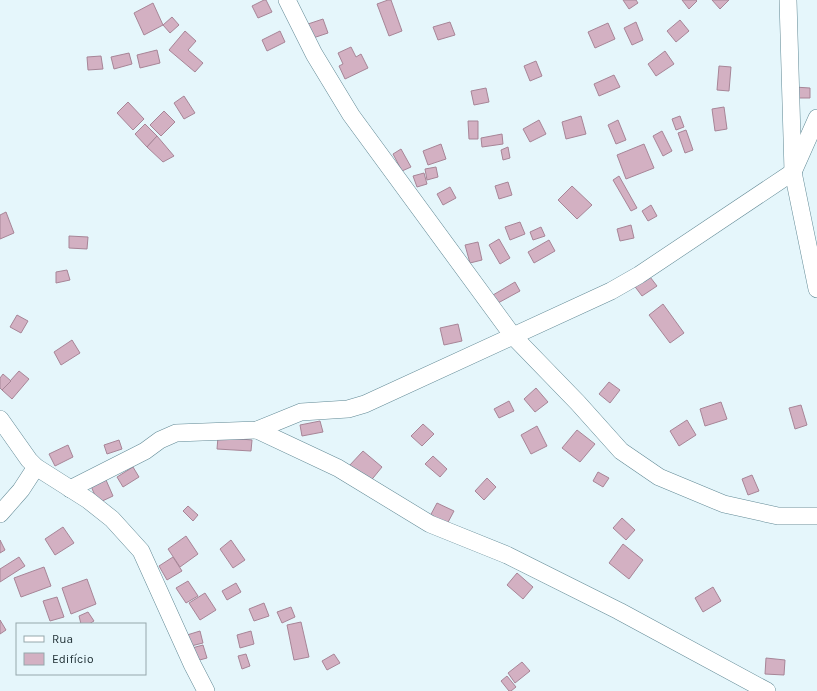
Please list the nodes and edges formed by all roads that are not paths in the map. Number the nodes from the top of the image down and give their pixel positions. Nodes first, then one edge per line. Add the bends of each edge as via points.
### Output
1 (288, 0) edge
2 (788, 0) edge
3 (817, 118) edge
4 (793, 172) junction
5 (817, 289) edge
6 (513, 336) junction
7 (0, 419) edge
8 (257, 430) junction
9 (36, 467) junction
10 (70, 489) junction
11 (0, 514) edge
12 (817, 516) edge
13 (206, 691) edge
14 (767, 691) edge

1 - 6 street via 314,54 351,115
2 - 4 street
3 - 4 street
4 - 5 street
4 - 6 street via 639,275 611,291
6 - 8 street via 365,404 348,409 301,412
6 - 12 street via 622,451 659,477 724,504 778,516
7 - 9 street
8 - 10 street via 176,433
8 - 14 street via 338,468 430,524 507,555 619,611
9 - 10 street
9 - 11 street via 21,490
10 - 13 street via 112,518 141,551

